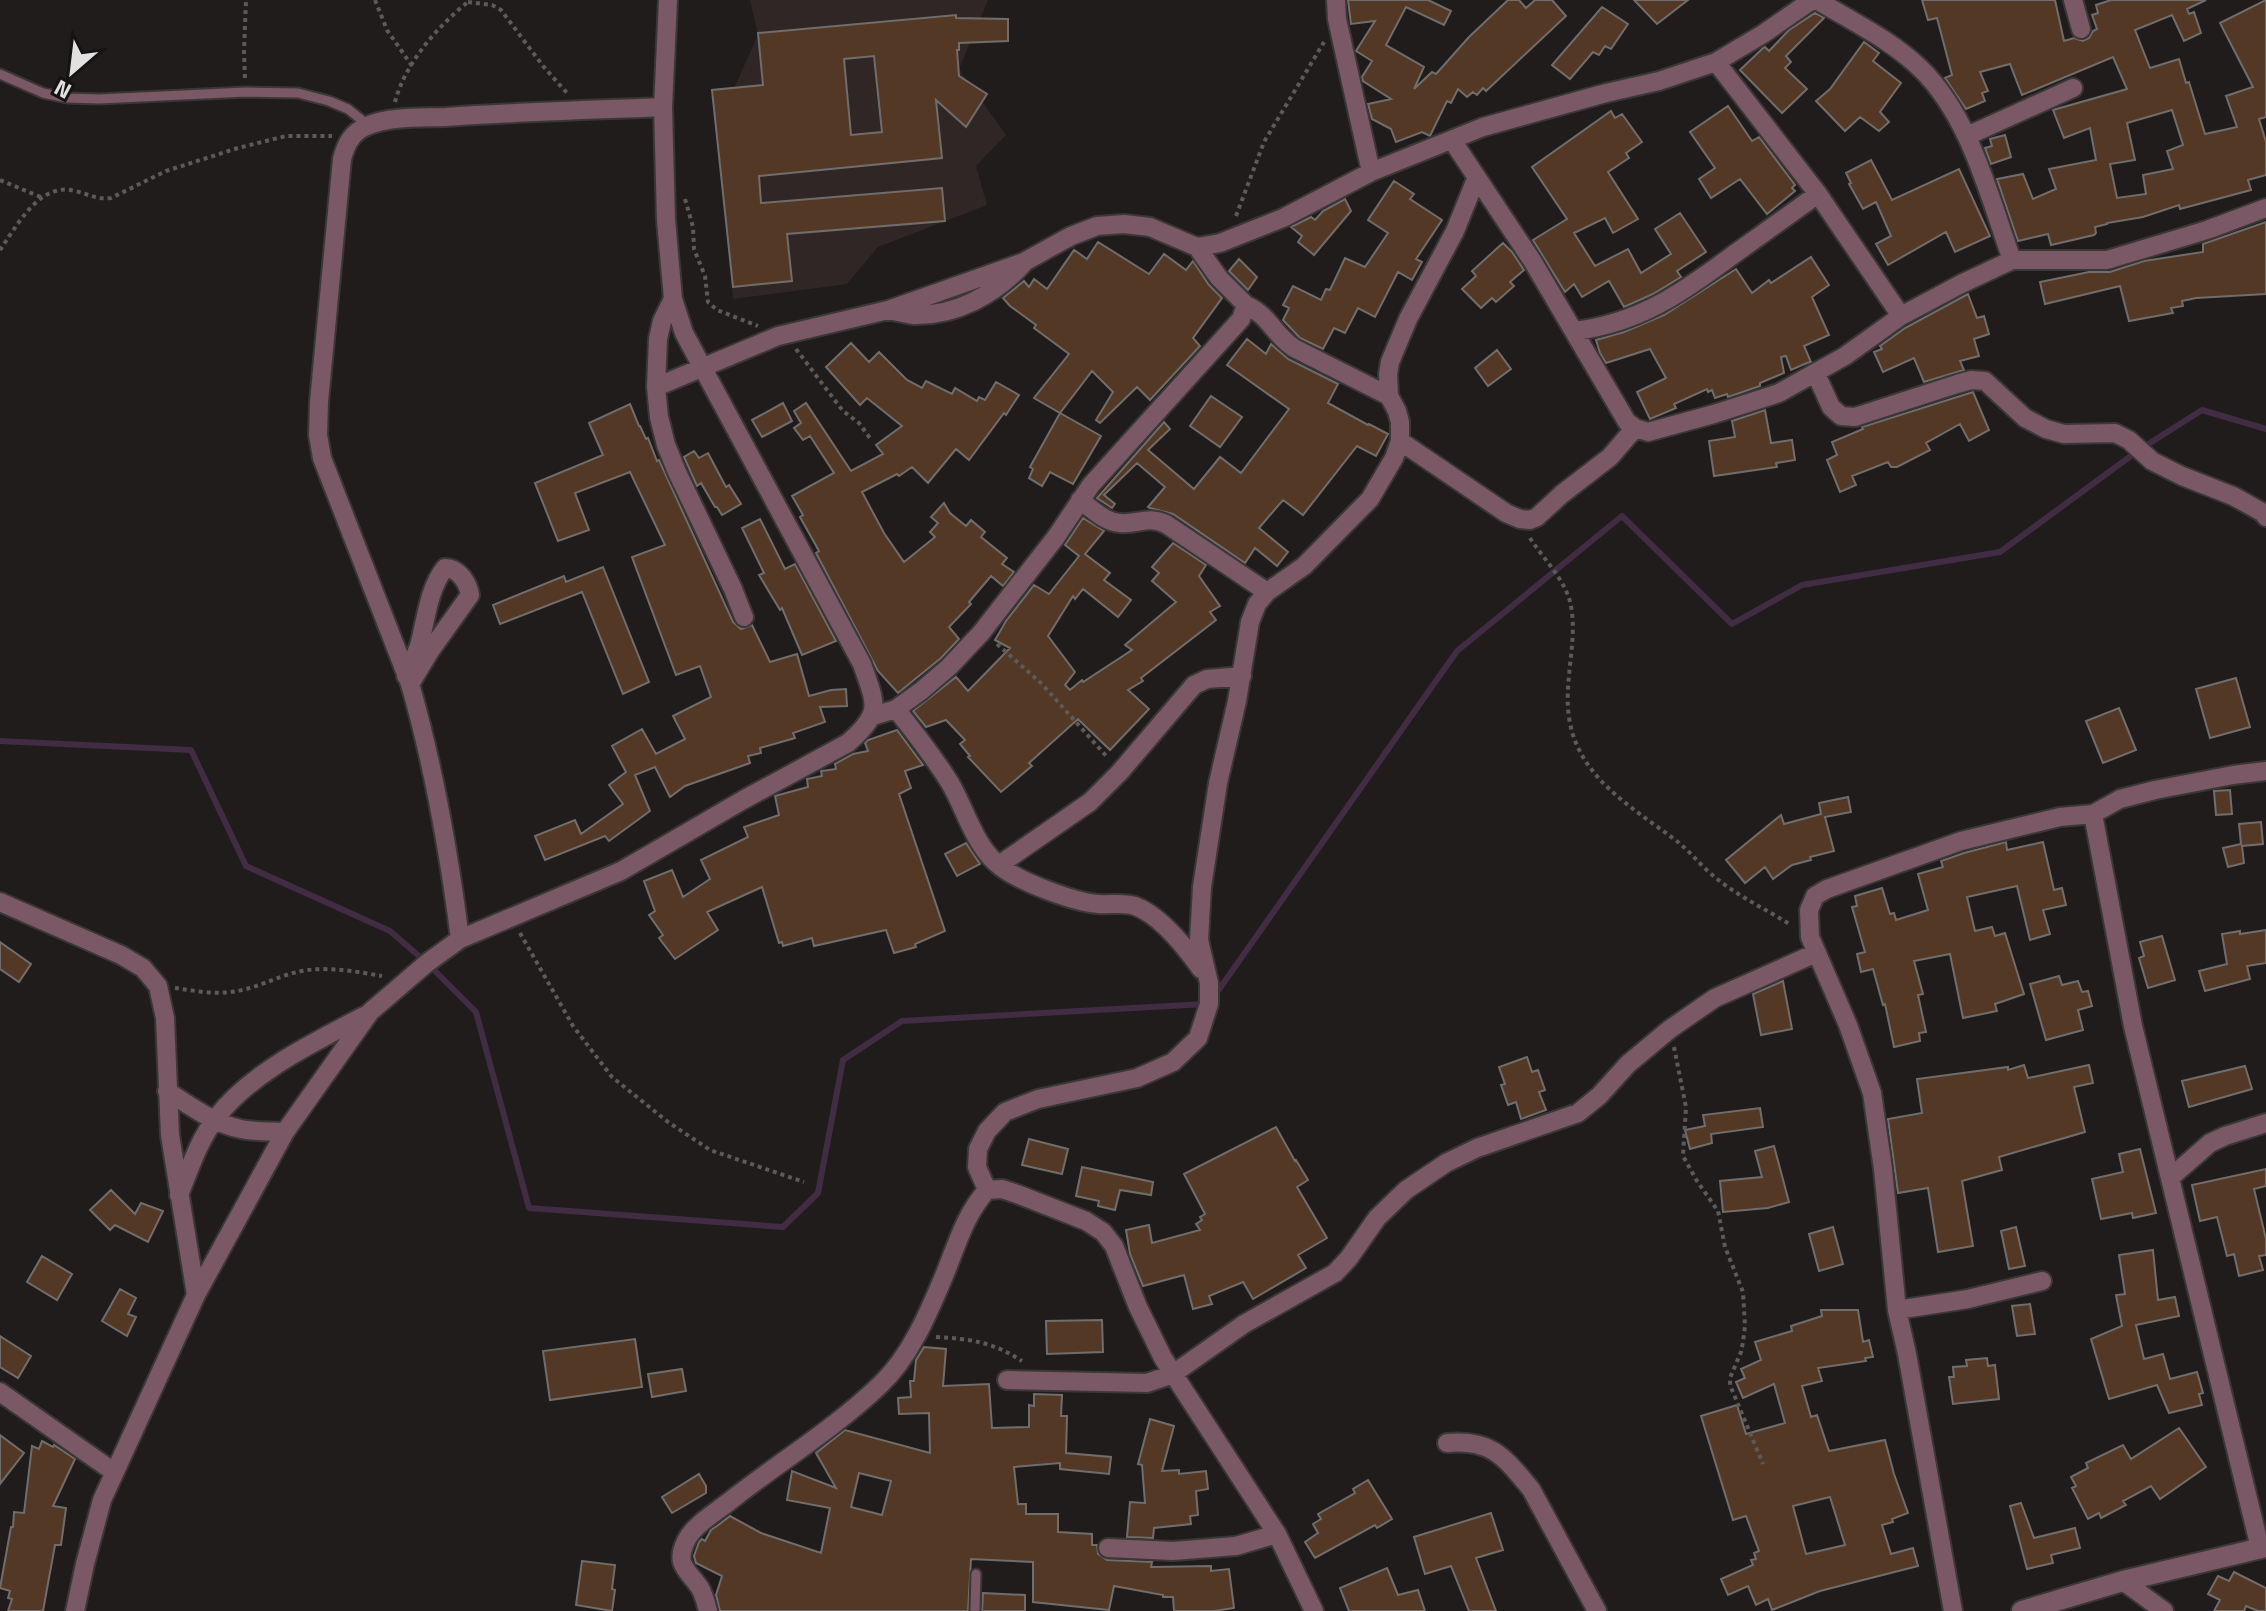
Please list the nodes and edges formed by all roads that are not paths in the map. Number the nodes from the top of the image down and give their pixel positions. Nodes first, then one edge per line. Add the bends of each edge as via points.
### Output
1 (668, 0) edge
2 (1336, 0) edge
3 (1815, 0) edge
4 (2073, 0) edge
5 (2081, 29) dead end
6 (1716, 62) junction
7 (0, 74) edge
8 (2073, 88) dead end
9 (663, 107) junction
10 (368, 125) junction
11 (1967, 136) junction
12 (1452, 140) junction
13 (1371, 172) junction
14 (1476, 179) junction
15 (1818, 194) junction
16 (2266, 208) edge
17 (1197, 247) junction
18 (2012, 260) junction
19 (673, 299) junction
20 (1246, 305) junction
21 (1901, 316) junction
22 (1575, 331) junction
23 (703, 368) junction
24 (1816, 374) junction
25 (656, 387) junction
26 (1389, 396) junction
27 (1635, 428) junction
28 (1400, 441) junction
29 (1080, 500) junction
30 (2266, 517) edge
31 (1267, 592) junction
32 (744, 617) dead end
33 (1242, 676) junction
34 (408, 680) junction
35 (896, 709) junction
36 (873, 716) junction
37 (2266, 771) edge
38 (2093, 814) junction
39 (999, 865) junction
40 (0, 902) edge
41 (460, 939) junction
42 (1813, 945) junction
43 (1209, 983) junction
44 (370, 1012) junction
45 (167, 1091) junction
46 (215, 1119) junction
47 (2266, 1123) edge
48 (285, 1132) junction
49 (2170, 1178) junction
50 (987, 1190) junction
51 (179, 1195) junction
52 (2042, 1281) dead end
53 (196, 1295) junction
54 (1897, 1310) junction
55 (1173, 1374) junction
56 (1007, 1380) dead end
57 (0, 1392) edge
58 (1447, 1443) dead end
59 (114, 1472) junction
60 (1277, 1534) junction
61 (1108, 1548) dead end
62 (2263, 1548) edge
63 (976, 1574) dead end
64 (2123, 1581) junction
65 (75, 1611) edge
66 (708, 1611) edge
67 (975, 1611) edge
68 (1314, 1611) edge
69 (1597, 1611) edge
70 (1953, 1611) edge
71 (2022, 1611) edge
72 (2164, 1611) edge

1 - 9 street
2 - 13 street
3 - 6 street
3 - 11 street via 1918,66
4 - 5 street
6 - 12 street
6 - 15 street
7 - 10 lane via 67,98 298,93 348,109
8 - 11 street
9 - 10 street
9 - 19 street
10 - 34 street via 350,138 342,159 318,435 322,458
11 - 18 street
12 - 13 street
12 - 14 street
13 - 17 street via 1283,218
14 - 22 street
14 - 26 street via 1394,350
15 - 21 street
15 - 22 street via 1684,291 1598,328
16 - 18 street via 2107,260
17 - 20 street
17 - 23 street via 1150,227 1097,226 1024,262 888,310 781,335
18 - 21 street
19 - 23 street
19 - 25 street via 658,339
20 - 26 street via 1294,348
20 - 29 street via 1241,319
21 - 24 street
22 - 27 street
23 - 25 street
23 - 36 street via 862,664
24 - 27 street via 1779,393 1714,414 1648,432
24 - 30 street via 1831,407 1841,416 1855,417 1971,380 1985,381 2025,418 2046,429 2115,433 2152,461 2233,496
25 - 32 street via 666,445
26 - 28 street via 1400,422
27 - 28 street via 1610,457 1530,520 1506,513
28 - 31 street via 1370,499 1304,566
29 - 31 street via 1121,523 1148,519 1166,524
29 - 35 street via 981,633 949,667
31 - 33 street via 1250,622
33 - 39 street via 1194,685 1090,802
33 - 43 street via 1202,887 1199,940
34 - 34 street via 470,595 451,568 445,568 436,584
34 - 41 street via 443,828
35 - 36 street
35 - 39 street via 949,782 985,850
36 - 41 street via 848,743 621,871
37 - 38 street via 2143,793
38 - 42 street via 1961,841 1827,889 1815,896 1809,910
38 - 49 street via 2133,1026
39 - 43 street via 1081,902 1141,909 1187,950
40 - 45 street via 143,968 158,986 165,1018
41 - 44 street
42 - 54 street via 1872,1093
42 - 55 street via 1670,1029 1578,1113 1446,1163 1377,1218 1335,1273 1244,1324
43 - 50 street via 1209,1004 1198,1038 1173,1062 1137,1078 1038,1099 1005,1112 978,1149 977,1167
44 - 46 street via 279,1065
44 - 48 street
45 - 46 street
45 - 51 street
46 - 48 street via 242,1129
46 - 51 street
47 - 49 street via 2210,1143
48 - 53 street
49 - 62 street
50 - 55 street via 1017,1194 1103,1232
50 - 66 street via 963,1224 944,1276 897,1366 689,1535 682,1564
51 - 53 street
52 - 54 street
53 - 59 street
54 - 70 street
55 - 56 street via 1147,1383
55 - 60 street
57 - 59 street
58 - 69 street via 1469,1441 1486,1447 1517,1472
59 - 65 street
60 - 61 street via 1236,1546 1173,1551
60 - 68 street
62 - 64 street
63 - 67 lane
64 - 71 street
64 - 72 street

